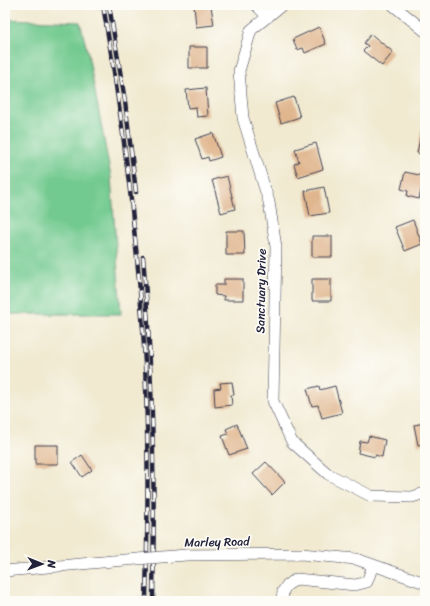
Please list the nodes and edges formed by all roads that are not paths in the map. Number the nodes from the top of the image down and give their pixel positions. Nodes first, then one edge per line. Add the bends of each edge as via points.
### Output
1 (256, 5) edge
2 (282, 5) edge
3 (393, 5) edge
4 (268, 17) junction
5 (425, 31) edge
6 (425, 493) edge
7 (373, 565) junction
8 (5, 571) edge
9 (425, 583) edge
10 (282, 601) edge

1 - 4 street
2 - 4 street, Sanctuary Drive
3 - 5 street
4 - 6 street, Sanctuary Drive via 251,30 239,71 243,118 269,202 276,247 273,401 292,442 328,474 371,496 412,497
7 - 8 street, Marley Road, bridge via 356,559 301,554 186,554
7 - 9 street, Marley Road
7 - 10 street via 367,582 363,584 297,579 283,591

